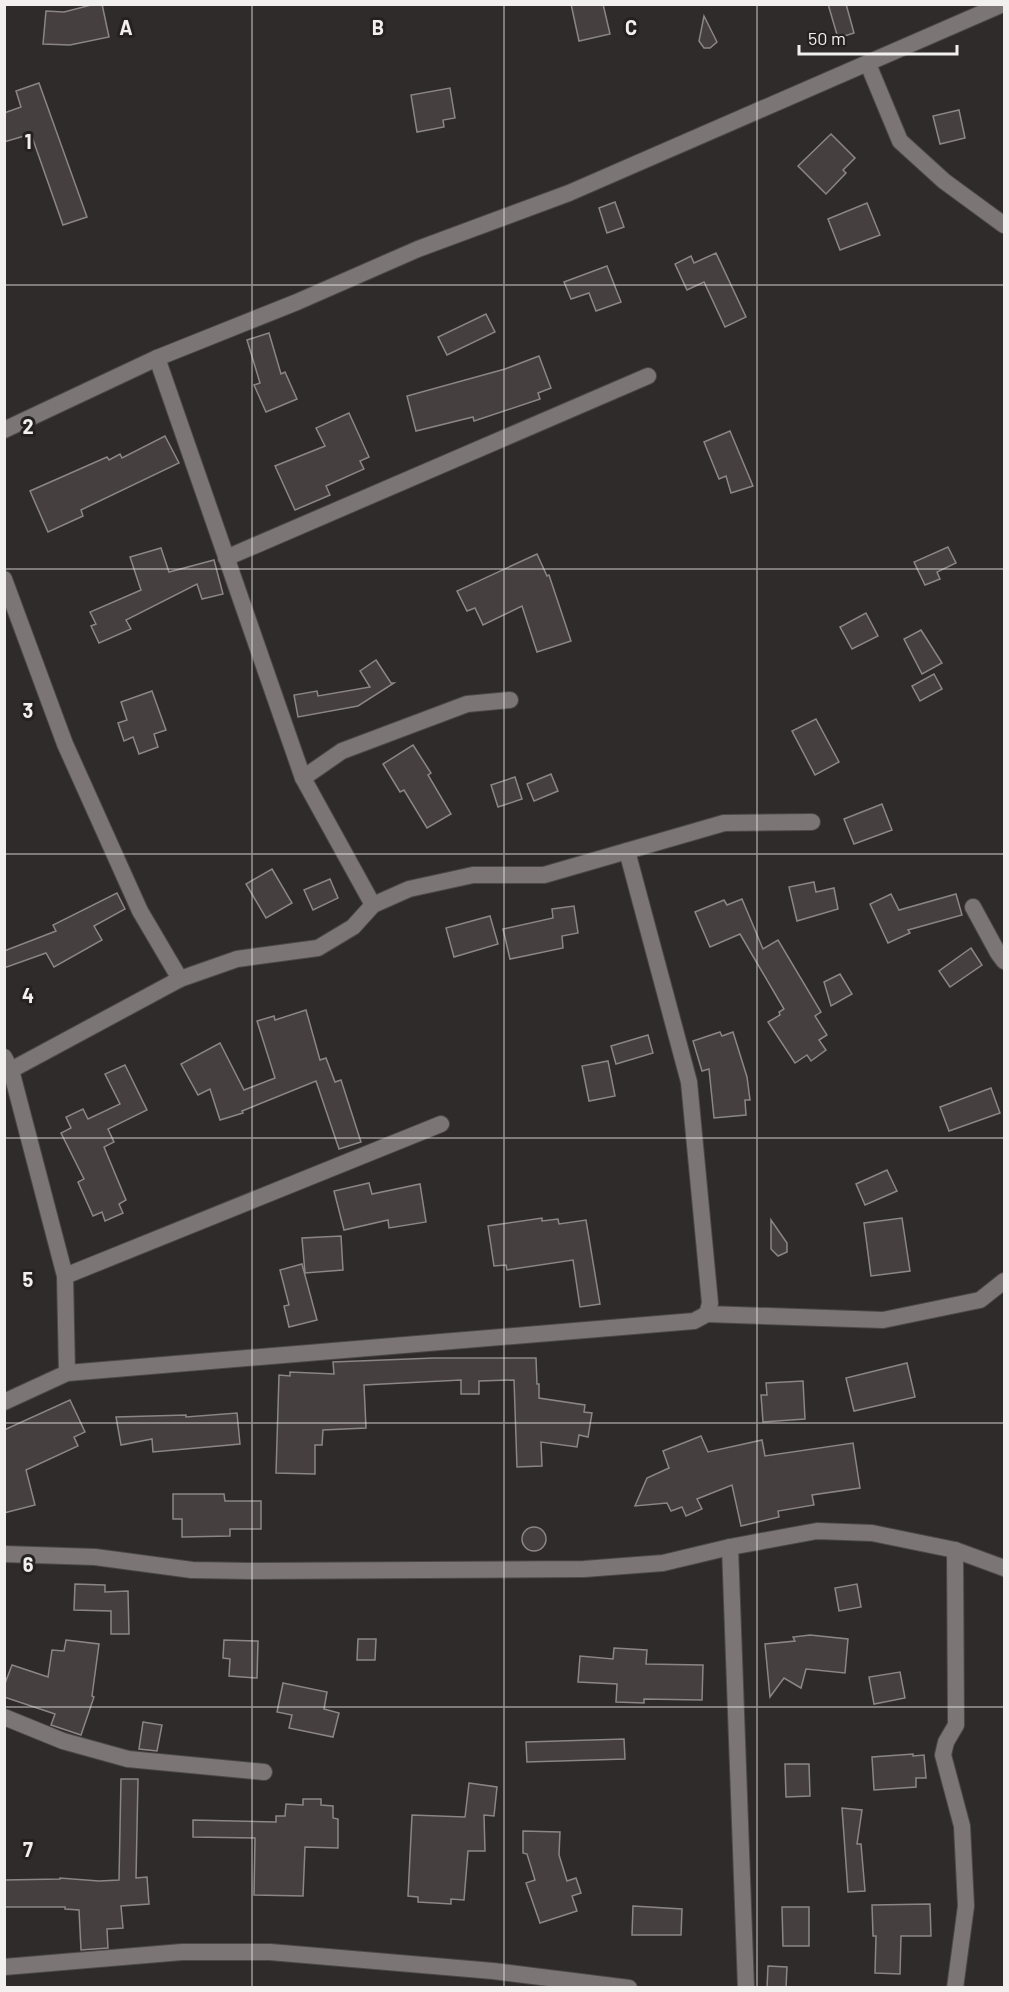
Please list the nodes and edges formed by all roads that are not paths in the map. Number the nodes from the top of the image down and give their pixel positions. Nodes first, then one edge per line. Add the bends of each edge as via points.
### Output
1 (1003, 4) edge
2 (978, 10) edge
3 (868, 64) junction
4 (1005, 225) edge
5 (157, 358) junction
6 (648, 376) dead end
7 (4, 430) edge
8 (226, 558) junction
9 (4, 579) edge
10 (510, 700) dead end
11 (303, 778) junction
12 (812, 822) dead end
13 (627, 851) junction
14 (373, 905) junction
15 (973, 907) dead end
16 (1005, 961) edge
17 (180, 979) junction
18 (6, 1062) edge
19 (441, 1124) dead end
20 (65, 1276) junction
21 (1005, 1281) edge
22 (707, 1314) junction
23 (67, 1373) junction
24 (4, 1402) edge
25 (730, 1547) junction
26 (955, 1550) junction
27 (4, 1554) edge
28 (1005, 1568) edge
29 (4, 1717) edge
30 (264, 1772) dead end
31 (4, 1967) edge
32 (629, 1988) edge
33 (746, 1988) edge
34 (955, 1988) edge

1 - 2 street
2 - 3 street
3 - 4 street via 900,141 944,181
3 - 5 street via 569,193 418,249
5 - 7 street
5 - 8 street
6 - 8 street
8 - 11 street
9 - 17 street via 65,744 140,911
10 - 11 street via 467,704 342,751
11 - 14 street
12 - 13 street via 724,823
13 - 14 street via 544,875 462,877 409,889
13 - 22 street via 689,1082 710,1302
14 - 17 street via 353,927 318,948 237,960
15 - 16 street
17 - 18 street
18 - 20 street
19 - 20 street
20 - 23 street
21 - 22 street via 980,1300 883,1320
22 - 23 street via 694,1321
23 - 24 street
25 - 26 street via 817,1531 872,1533
25 - 27 street via 663,1563 584,1569 238,1571 95,1557
25 - 33 street
26 - 28 street
26 - 34 street via 956,1725 943,1755 962,1826 966,1906
29 - 30 street via 63,1741 128,1759
31 - 32 street via 182,1952 270,1952 493,1971

